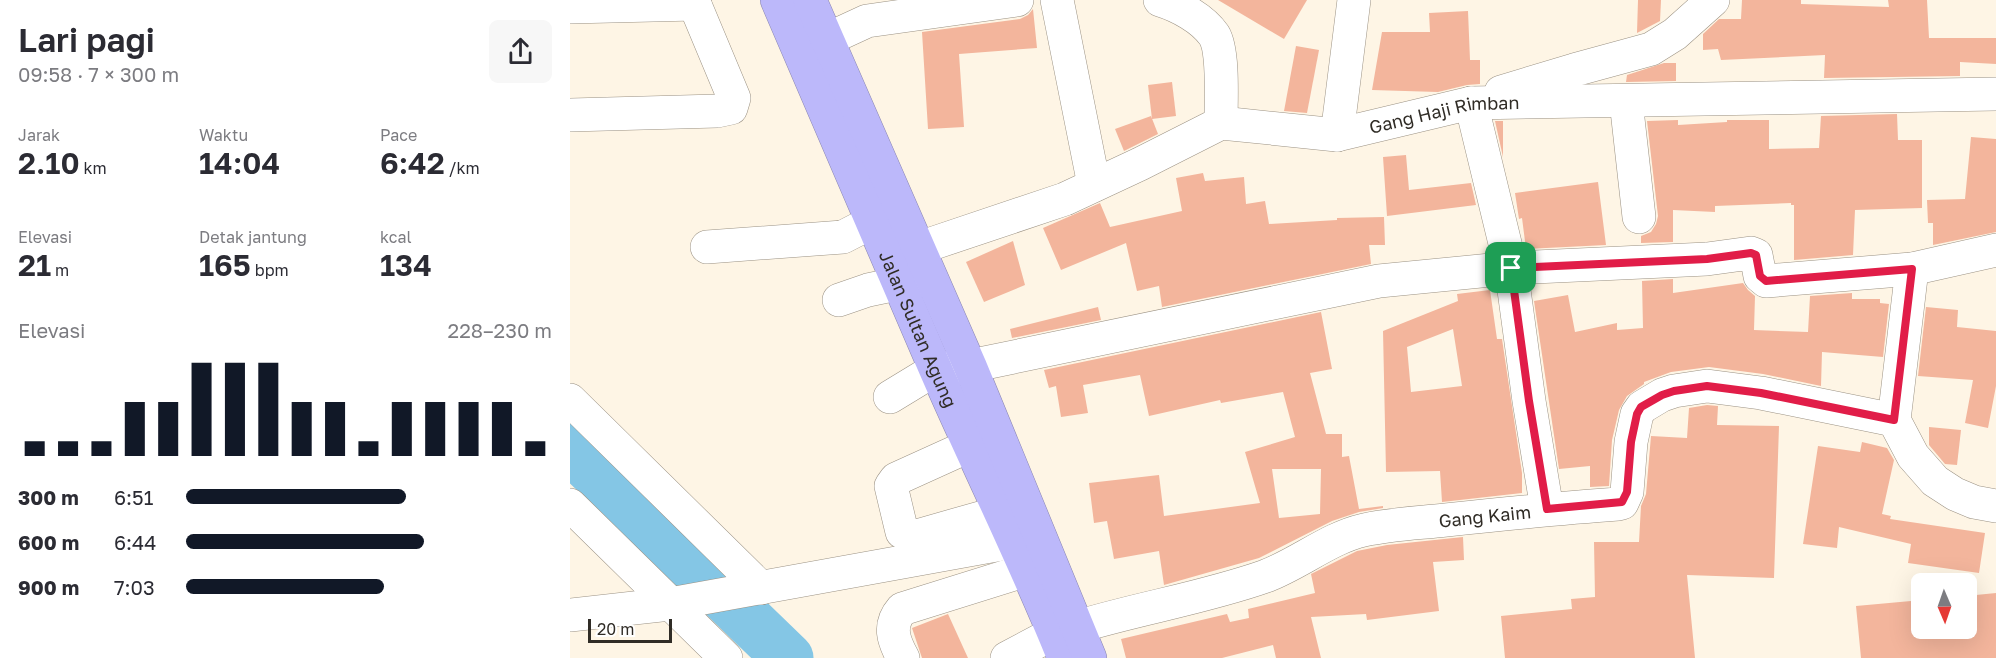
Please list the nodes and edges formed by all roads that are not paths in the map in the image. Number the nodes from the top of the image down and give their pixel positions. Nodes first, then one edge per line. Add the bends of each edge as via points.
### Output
1 (777, 0) edge
2 (810, 0) edge
3 (1017, 0) edge
4 (1057, 0) edge
5 (1160, 0) edge
6 (1354, 0) edge
7 (1713, 0) edge
8 (694, 2) edge
9 (570, 7) edge
10 (828, 39) junction
11 (1996, 94) edge
12 (1626, 100) junction
13 (1471, 103) junction
14 (570, 115) edge
15 (1221, 123) junction
16 (1338, 135) junction
17 (1094, 185) junction
18 (888, 217) junction
19 (1639, 217) dead end
20 (707, 247) dead end
21 (1996, 250) edge
22 (1511, 268) junction
23 (1912, 269) junction
24 (916, 270) junction
25 (839, 300) dead end
26 (970, 366) junction
27 (936, 369) junction
28 (890, 397) dead end
29 (570, 400) edge
30 (1894, 420) junction
31 (971, 445) junction
32 (570, 505) edge
33 (1996, 506) edge
34 (1547, 509) junction
35 (1014, 541) junction
36 (746, 590) junction
37 (682, 601) junction
38 (570, 615) edge
39 (1065, 640) edge
40 (726, 658) edge
41 (903, 658) edge
42 (1007, 658) edge
43 (1090, 658) edge

1 - 18 highway, Jalan Sultan Agung
2 - 10 highway, Jalan Sultan Agung
3 - 10 street via 867,21
4 - 17 street
5 - 15 street via 1182,9 1214,35 1220,55
6 - 16 street
7 - 13 street via 1675,34 1651,49
8 - 9 street
8 - 14 street via 734,98 731,108
10 - 18 highway, Jalan Sultan Agung
11 - 12 street, Gang Haji Rimban
12 - 13 street, Gang Haji Rimban
12 - 19 street
13 - 16 street, Gang Haji Rimban
13 - 22 street
15 - 16 street, Gang Haji Rimban
15 - 17 street
17 - 24 street
18 - 20 street via 843,237
18 - 24 highway, Jalan Sultan Agung
21 - 23 street
22 - 23 street via 1707,259 1751,253 1758,258 1760,276 1766,281
22 - 26 street via 1379,281
22 - 34 street
23 - 30 street
24 - 25 street
24 - 26 highway, Jalan Sultan Agung
24 - 27 highway, Jalan Sultan Agung
26 - 27 street
26 - 39 highway, Jalan Sultan Agung
27 - 28 street
27 - 31 highway, Jalan Sultan Agung
29 - 36 street
30 - 33 street via 1913,456 1935,481 1974,502
30 - 34 street, Gang Kaim via 1761,393 1707,386 1674,391 1641,407 1637,414 1627,492 1622,502
31 - 35 highway, Jalan Sultan Agung
31 - 35 street via 896,479 891,486 902,532 913,537
32 - 37 street
34 - 39 street, Gang Kaim via 1366,529 1267,575 1114,616
35 - 36 street
35 - 39 highway, Jalan Sultan Agung
35 - 41 street via 902,609 893,626
36 - 37 street
37 - 38 street
37 - 40 street
39 - 42 street, Gang Kaim
39 - 43 highway, Jalan Sultan Agung

